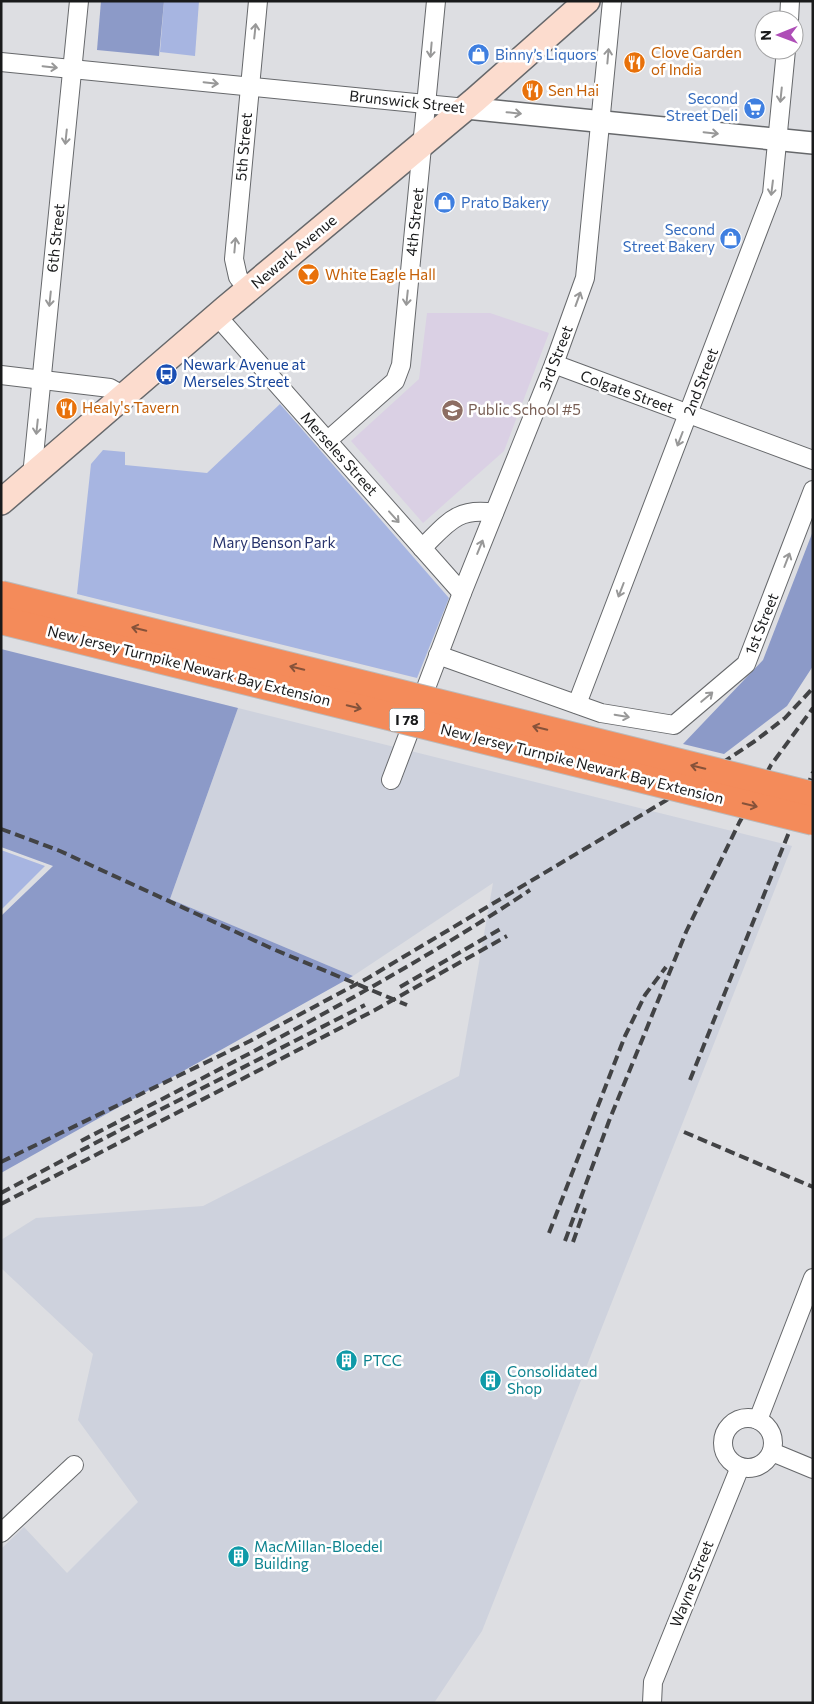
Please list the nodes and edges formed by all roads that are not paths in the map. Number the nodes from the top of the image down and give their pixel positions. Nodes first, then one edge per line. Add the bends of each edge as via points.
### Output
1 (79, 1) edge
2 (258, 1) edge
3 (436, 1) edge
4 (587, 1) edge
5 (612, 1) edge
6 (785, 60) edge
7 (1, 62) edge
8 (73, 69) junction
9 (250, 87) junction
10 (426, 104) junction
11 (466, 108) junction
12 (602, 122) junction
13 (777, 139) junction
14 (813, 143) edge
15 (422, 145) junction
16 (248, 290) junction
17 (217, 316) junction
18 (554, 364) junction
19 (1, 375) edge
20 (42, 379) junction
21 (124, 396) junction
22 (689, 415) junction
23 (327, 441) junction
24 (813, 460) edge
25 (32, 476) junction
26 (813, 490) edge
27 (1, 502) edge
28 (494, 513) junction
29 (422, 548) junction
30 (462, 593) junction
31 (1, 595) edge
32 (1, 620) edge
33 (438, 655) junction
34 (577, 704) junction
35 (391, 780) dead end
36 (813, 796) edge
37 (813, 821) edge
38 (813, 1278) edge
39 (758, 1420) junction
40 (772, 1452) junction
41 (74, 1465) dead end
42 (740, 1467) junction
43 (813, 1469) edge
44 (5, 1523) edge
45 (652, 1703) edge

1 - 8 street, 6th Street
9 -> 2 street, 5th Street
3 -> 10 street, 4th Street
4 - 11 main road, Newark Avenue
12 -> 5 street, 3rd Street
6 -> 13 street, 2nd Street
7 -> 8 street, Brunswick Street
8 -> 9 street, Brunswick Street
8 -> 20 street, 6th Street
9 - 10 street, Brunswick Street
16 -> 9 street, 5th Street via 238,277 234,259
10 - 11 street, Brunswick Street
10 - 15 street, 4th Street
11 -> 12 street, Brunswick Street
11 - 15 main road, Newark Avenue
12 -> 13 street, Brunswick Street
18 -> 12 street, 3rd Street via 588,264
13 - 14 street, Brunswick Street
13 -> 22 street, 2nd Street via 772,194
15 - 16 main road, Newark Avenue
15 -> 23 street, 4th Street via 401,365 395,381
16 - 17 main road, Newark Avenue
17 - 21 main road, Newark Avenue
17 - 23 street, Merseles Street
18 - 22 street, Colgate Street
18 - 28 street, 3rd Street
19 - 20 street
20 - 21 street via 110,388
20 -> 25 street, 6th Street
21 - 25 main road, Newark Avenue
22 - 24 street, Colgate Street
22 -> 34 street, 2nd Street
23 -> 29 street, Merseles Street
25 - 27 main road, Newark Avenue
34 -> 26 street, 1st Street via 601,712 674,725 746,664
28 - 29 street via 466,512 453,519
30 -> 28 street, 3rd Street
29 - 30 street, Merseles Street
30 - 33 street, 3rd Street
36 -> 31 highway, New Jersey Turnpike Newark Bay Extension / I 78, bridge
32 -> 37 highway, New Jersey Turnpike Newark Bay Extension / I 78, bridge
33 - 34 street
33 - 35 street, 3rd Street
38 - 39 street
39 - 40 street via 770,1432
39 - 42 street via 739,1420 724,1435 726,1455
40 - 42 street via 760,1465
40 - 43 street
41 - 44 street
42 - 45 street, Wayne Street via 653,1682

